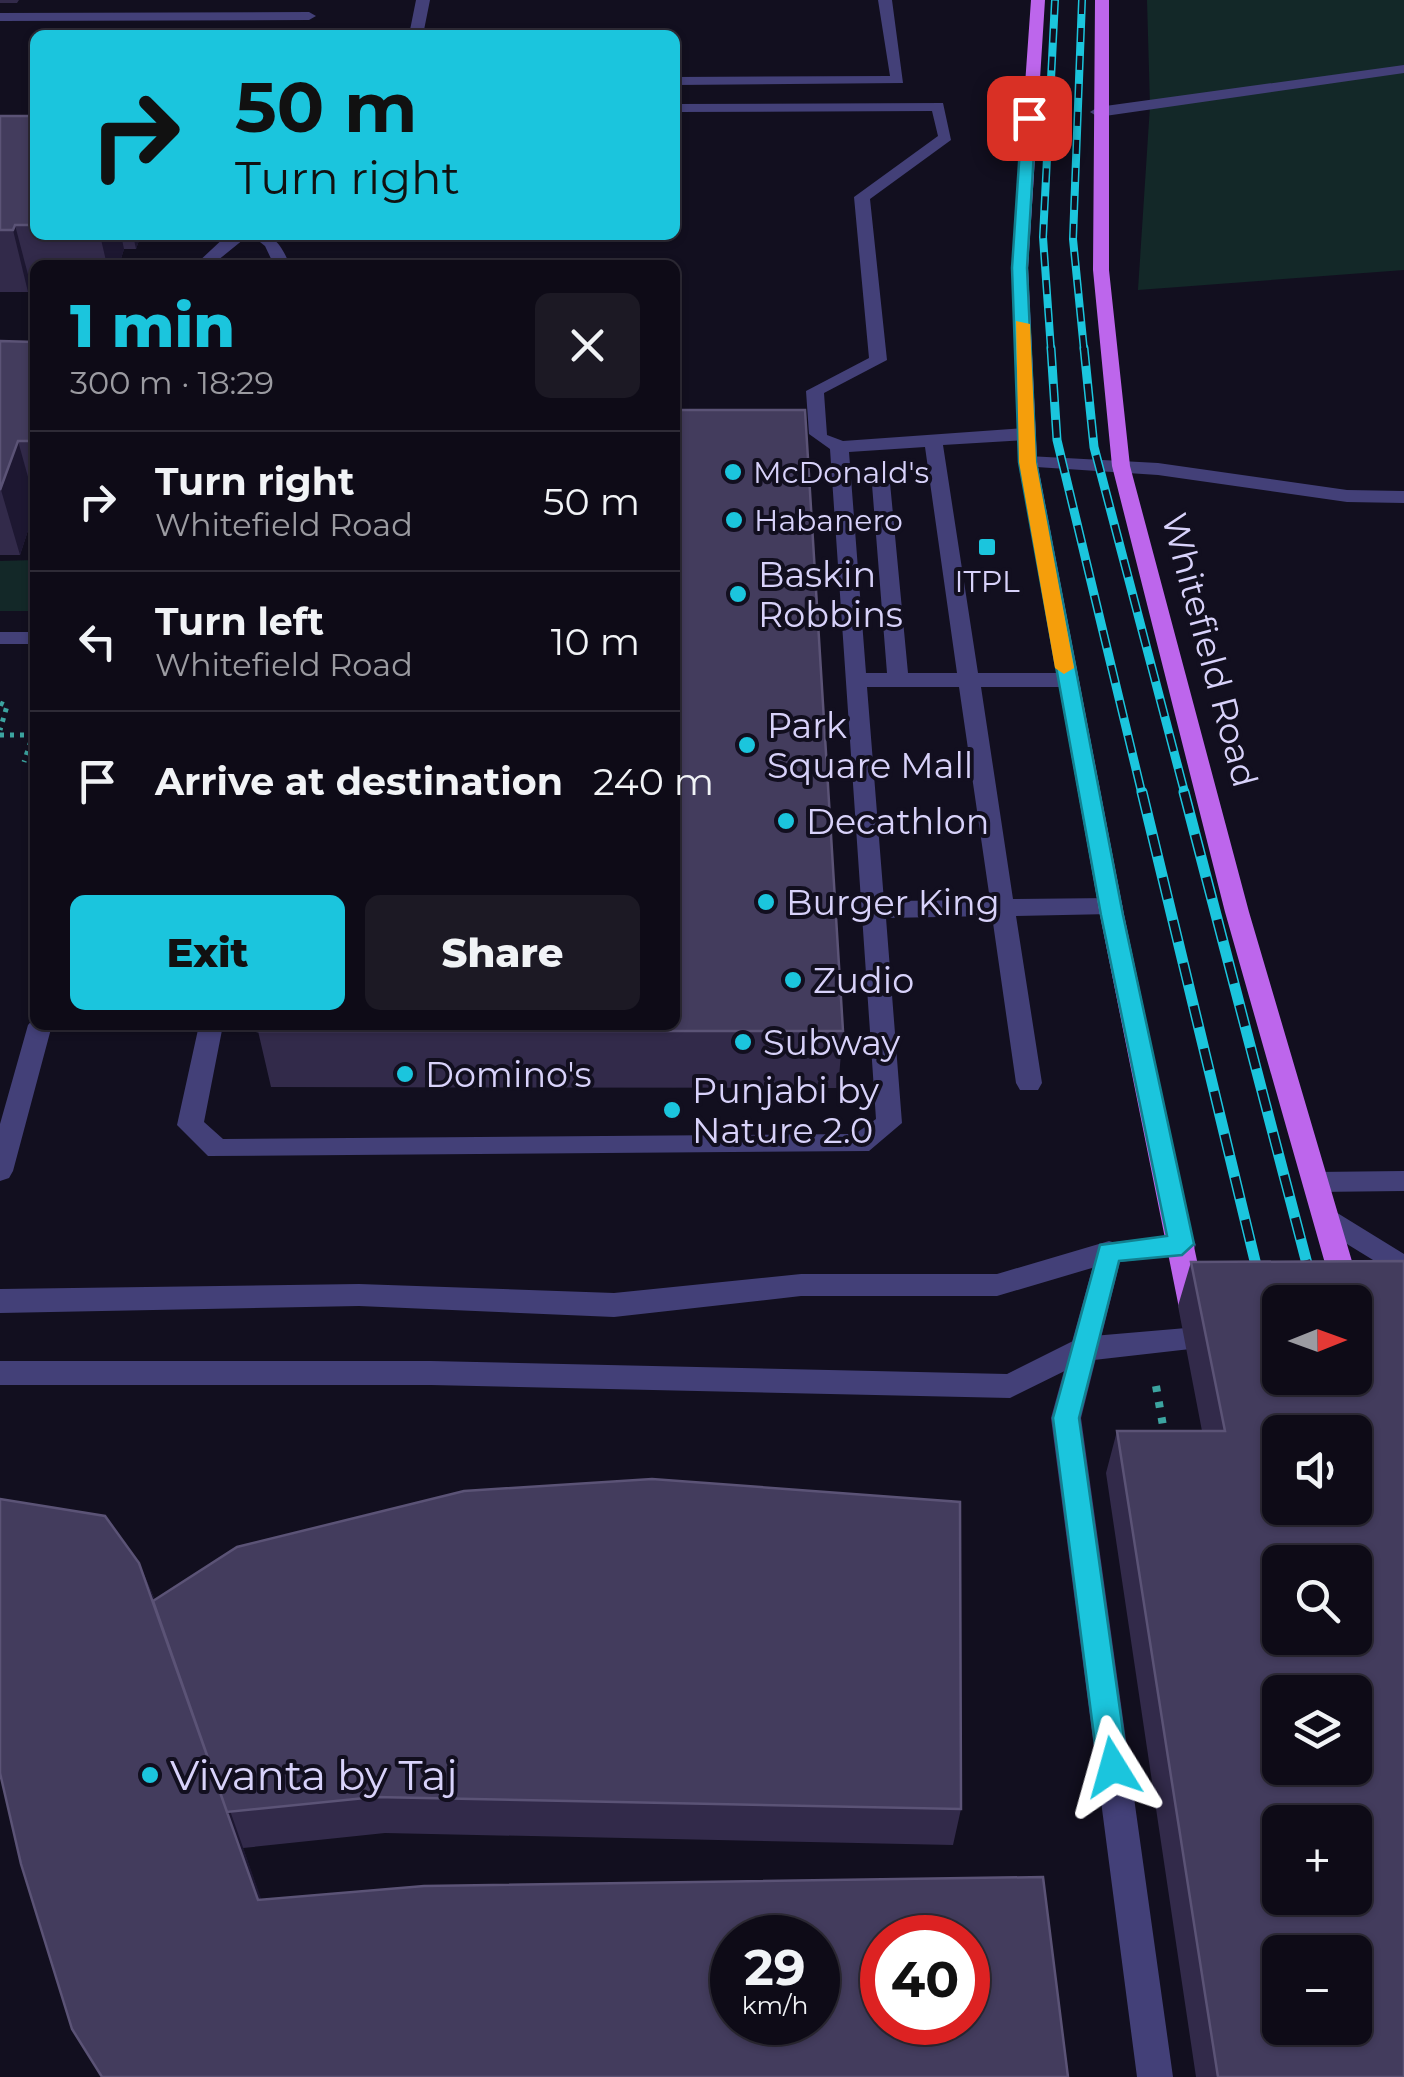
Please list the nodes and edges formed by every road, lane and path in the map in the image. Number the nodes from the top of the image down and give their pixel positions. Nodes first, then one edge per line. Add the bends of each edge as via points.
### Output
1 (423, 0) edge
2 (885, 0) edge
3 (1038, 0) edge
4 (1102, 0) edge
5 (311, 8) edge
6 (0, 17) edge
7 (417, 30) edge
8 (1404, 68) edge
9 (680, 81) edge
10 (680, 108) edge
11 (1098, 112) junction
12 (229, 240) edge
13 (208, 260) edge
14 (1026, 434) junction
15 (933, 439) junction
16 (839, 447) junction
17 (1028, 462) junction
18 (1121, 466) junction
19 (880, 472) dead end
20 (1404, 496) edge
21 (0, 638) edge
22 (30, 638) edge
23 (854, 680) junction
24 (898, 680) junction
25 (972, 680) junction
26 (1066, 680) junction
27 (0, 704) edge
28 (0, 732) edge
29 (30, 735) edge
30 (30, 744) edge
31 (24, 762) dead end
32 (1111, 906) junction
33 (1004, 908) junction
34 (870, 910) junction
35 (39, 1030) edge
36 (209, 1030) edge
37 (1029, 1083) dead end
38 (0, 1171) edge
39 (1404, 1181) edge
40 (1315, 1182) junction
41 (1326, 1217) junction
42 (1182, 1244) junction
43 (1109, 1252) junction
44 (1404, 1268) edge
45 (1345, 1285) edge
46 (0, 1301) edge
47 (1081, 1349) junction
48 (1200, 1349) joint
49 (0, 1373) edge
50 (1155, 2077) edge

1 - 7 street
2 - 9 street via 898,80
3 - 14 main road via 1020,268
4 - 11 main road, Whitefield Road
5 - 6 street
8 - 11 street
10 - 16 street via 938,106 946,137 862,197 878,360 816,391 811,434
11 - 18 main road, Whitefield Road via 1100,270
12 - 13 street
14 - 15 street
14 - 17 main road
15 - 16 street
15 - 25 street
16 - 23 street
17 - 18 street
17 - 26 main road
18 - 20 street via 1347,496
18 - 40 main road, Whitefield Road
19 - 24 street
21 - 22 street
23 - 24 street
23 - 34 street
24 - 25 street
25 - 26 street
25 - 33 street
26 - 32 main road
27 - 28 path via 7,706
28 - 29 path
30 - 31 path
32 - 33 street
32 - 42 main road
33 - 34 street
33 - 37 street
34 - 36 street via 889,1123 860,1144 217,1149 190,1126
35 - 38 street
39 - 40 street
40 - 41 main road, Whitefield Road
41 - 44 street
41 - 45 main road, Whitefield Road
42 - 43 street
42 - 48 main road
43 - 46 street via 997,1285 801,1285 614,1304 359,1295
43 - 47 street
47 - 48 street
47 - 49 street via 1010,1386 431,1373
47 - 50 street via 1066,1418

